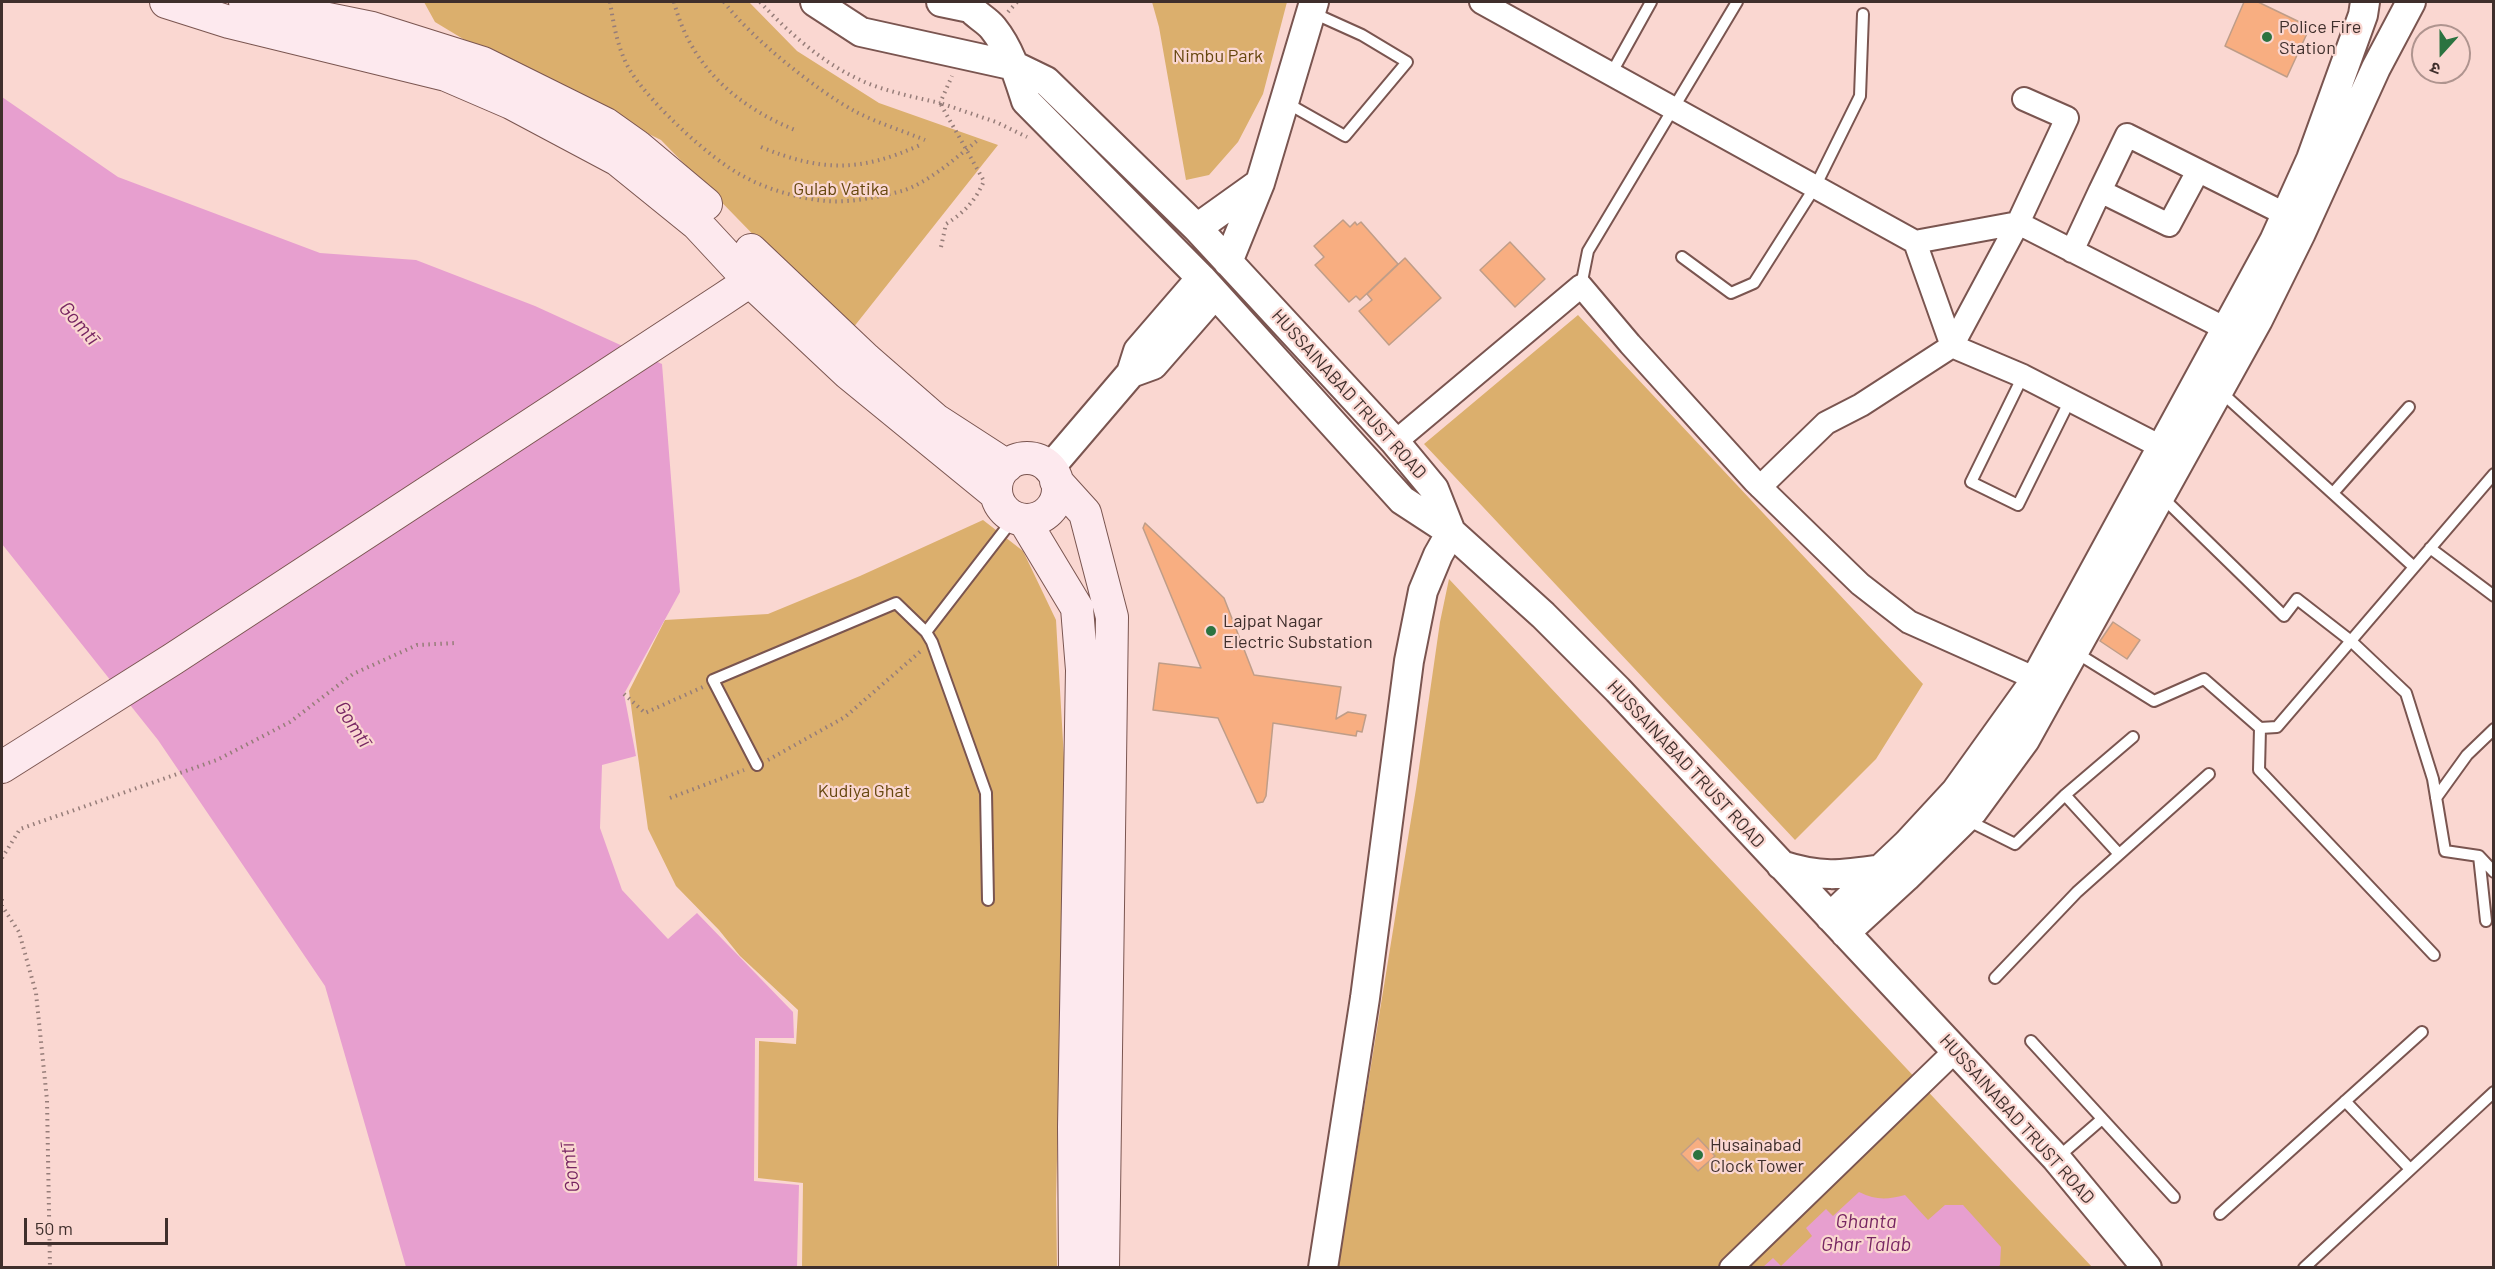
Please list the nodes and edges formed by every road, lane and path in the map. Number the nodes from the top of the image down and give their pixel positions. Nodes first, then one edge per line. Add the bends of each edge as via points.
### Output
1 (166, 2) edge
2 (244, 2) edge
3 (610, 2) edge
4 (674, 2) edge
5 (724, 2) edge
6 (760, 2) edge
7 (815, 2) edge
8 (941, 2) edge
9 (1481, 2) edge
10 (1651, 2) edge
11 (1737, 2) edge
12 (2365, 2) edge
13 (2411, 2) edge
14 (967, 4) edge
15 (1312, 7) edge
16 (1863, 14) dead end
17 (356, 38) junction
18 (1015, 66) junction
19 (1611, 74) junction
20 (2024, 99) dead end
21 (1284, 102) junction
22 (940, 103) junction
23 (1674, 108) junction
24 (795, 130) dead end
25 (978, 140) dead end
26 (1032, 140) dead end
27 (925, 141) dead end
28 (920, 145) dead end
29 (761, 147) dead end
30 (2198, 171) junction
31 (1260, 183) junction
32 (1815, 187) junction
33 (2100, 190) junction
34 (2296, 219) junction
35 (2018, 223) junction
36 (1197, 228) junction
37 (1915, 242) junction
38 (941, 247) dead end
39 (2072, 251) junction
40 (1682, 256) dead end
41 (1228, 262) junction
42 (758, 273) junction
43 (1208, 286) junction
44 (1581, 286) junction
45 (2236, 335) junction
46 (1952, 346) junction
47 (2023, 376) junction
48 (2219, 391) junction
49 (2070, 400) junction
50 (2409, 407) dead end
51 (1395, 442) junction
52 (2171, 452) junction
53 (2493, 474) edge
54 (1053, 475) junction
55 (1760, 487) junction
56 (2333, 493) junction
57 (2161, 495) junction
58 (1010, 499) junction
59 (1451, 532) junction
60 (2430, 548) junction
61 (2414, 567) junction
62 (2493, 596) edge
63 (929, 637) junction
64 (2351, 641) junction
65 (456, 643) dead end
66 (2065, 647) junction
67 (714, 682) junction
68 (2045, 682) junction
69 (624, 694) dead end
70 (2260, 728) junction
71 (2493, 729) edge
72 (2133, 737) dead end
73 (757, 765) junction
74 (2, 767) edge
75 (2209, 774) dead end
76 (2065, 795) junction
77 (670, 798) dead end
78 (2436, 798) junction
79 (1964, 818) junction
80 (2119, 854) junction
81 (2479, 856) junction
82 (2, 858) edge
83 (1781, 865) junction
84 (2493, 872) edge
85 (1888, 878) junction
86 (2, 899) edge
87 (988, 900) dead end
88 (2486, 921) dead end
89 (1837, 925) junction
90 (2434, 955) dead end
91 (1876, 967) junction
92 (1995, 978) dead end
93 (2422, 1032) dead end
94 (2031, 1041) dead end
95 (1955, 1051) junction
96 (2493, 1092) edge
97 (2345, 1101) junction
98 (2102, 1119) junction
99 (2056, 1158) junction
100 (2410, 1169) junction
101 (2174, 1197) dead end
102 (2220, 1214) dead end
103 (50, 1268) edge
104 (1075, 1268) edge
105 (1103, 1268) edge
106 (1323, 1268) edge
107 (1731, 1268) edge
108 (2147, 1268) edge
109 (2304, 1268) edge

1 - 17 main road via 230,22
2 - 17 main road
3 - 25 path via 615,35 632,74 669,117 742,176 782,193 827,201 863,199 905,190
4 - 24 path via 681,27 708,70 749,106
5 - 27 path via 766,45 808,79 856,112
6 - 22 path via 807,48 845,72 873,85
7 - 18 street, HUSSAINABAD TRUST ROAD via 861,32
8 - 14 street
9 - 19 street
10 - 19 lane
11 - 23 lane
12 - 34 street via 2311,159
13 - 34 street
14 - 18 street via 993,28
15 - 21 street
15 - 21 lane via 1407,62 1345,136
16 - 32 lane via 1860,96
17 - 42 main road via 483,63 606,124 709,207
18 - 36 street, HUSSAINABAD TRUST ROAD via 1046,81
18 - 43 street via 1026,101
19 - 23 street
20 - 35 street via 2067,118
21 - 31 street
22 - 26 path via 996,122
22 - 38 path via 984,180 963,214 946,224
23 - 32 street
23 - 44 lane via 1588,251
28 - 29 path via 890,159 837,166 808,164
30 - 33 street via 2169,225
30 - 33 street via 2127,135
30 - 34 street
31 - 36 street
31 - 41 street
32 - 37 street
32 - 40 lane via 1754,284 1731,293
33 - 39 street
34 - 45 street
35 - 37 street
35 - 39 street
35 - 46 street
36 - 41 street, HUSSAINABAD TRUST ROAD
37 - 46 street
39 - 45 street
41 - 51 street, HUSSAINABAD TRUST ROAD
42 - 58 main road via 936,420
42 - 74 main road via 173,659
43 - 54 street via 1138,351 1131,373
43 - 59 street via 1402,500
44 - 51 street
44 - 55 street
45 - 48 street
45 - 52 street
46 - 47 street
46 - 55 street via 1827,423
47 - 49 street
47 - 49 lane via 1971,482 2018,505
48 - 52 street
48 - 56 lane
49 - 52 street
50 - 56 lane
51 - 59 street, HUSSAINABAD TRUST ROAD via 1434,489
52 - 57 street
52 - 66 street
53 - 60 lane
54 - 58 main road via 1037,460 1016,460
54 - 58 main road via 1056,501 1051,509 1034,519
54 - 105 main road via 1085,513 1112,617
55 - 68 street via 1860,584 1909,622
56 - 61 lane
57 - 64 lane via 2284,616 2297,599
57 - 66 street
58 - 63 lane
58 - 104 main road via 1077,608 1082,670
59 - 83 street, HUSSAINABAD TRUST ROAD via 1618,690
59 - 106 street via 1423,591 1409,661 1365,998
60 - 61 lane
60 - 62 lane
61 - 64 lane
63 - 67 lane via 896,603
63 - 73 path via 845,717
63 - 87 lane via 986,793
64 - 70 lane via 2277,727
64 - 78 lane via 2406,693
65 - 82 path via 417,645 353,674 290,722 217,760 20,829
66 - 68 street
66 - 70 lane via 2154,701 2204,679
67 - 69 path via 645,713
67 - 73 lane
68 - 79 street via 2025,740
68 - 85 street
70 - 90 lane via 2259,770
71 - 78 lane via 2467,755
72 - 76 lane
73 - 77 path
75 - 80 lane
76 - 79 lane via 2015,844
76 - 80 lane
78 - 81 lane via 2445,851
79 - 85 street
80 - 92 lane
81 - 84 lane
81 - 88 lane
83 - 85 street via 1829,876
83 - 89 street, HUSSAINABAD TRUST ROAD
85 - 89 street
85 - 91 street via 1874,937
86 - 103 path via 2,906 19,932 36,993 47,1100
89 - 91 street, HUSSAINABAD TRUST ROAD
91 - 95 street, HUSSAINABAD TRUST ROAD
93 - 97 lane
94 - 98 lane
95 - 99 street, HUSSAINABAD TRUST ROAD
95 - 107 street
96 - 100 lane
97 - 100 lane
97 - 102 lane
98 - 99 lane
98 - 101 lane
99 - 108 street, HUSSAINABAD TRUST ROAD
100 - 109 lane

